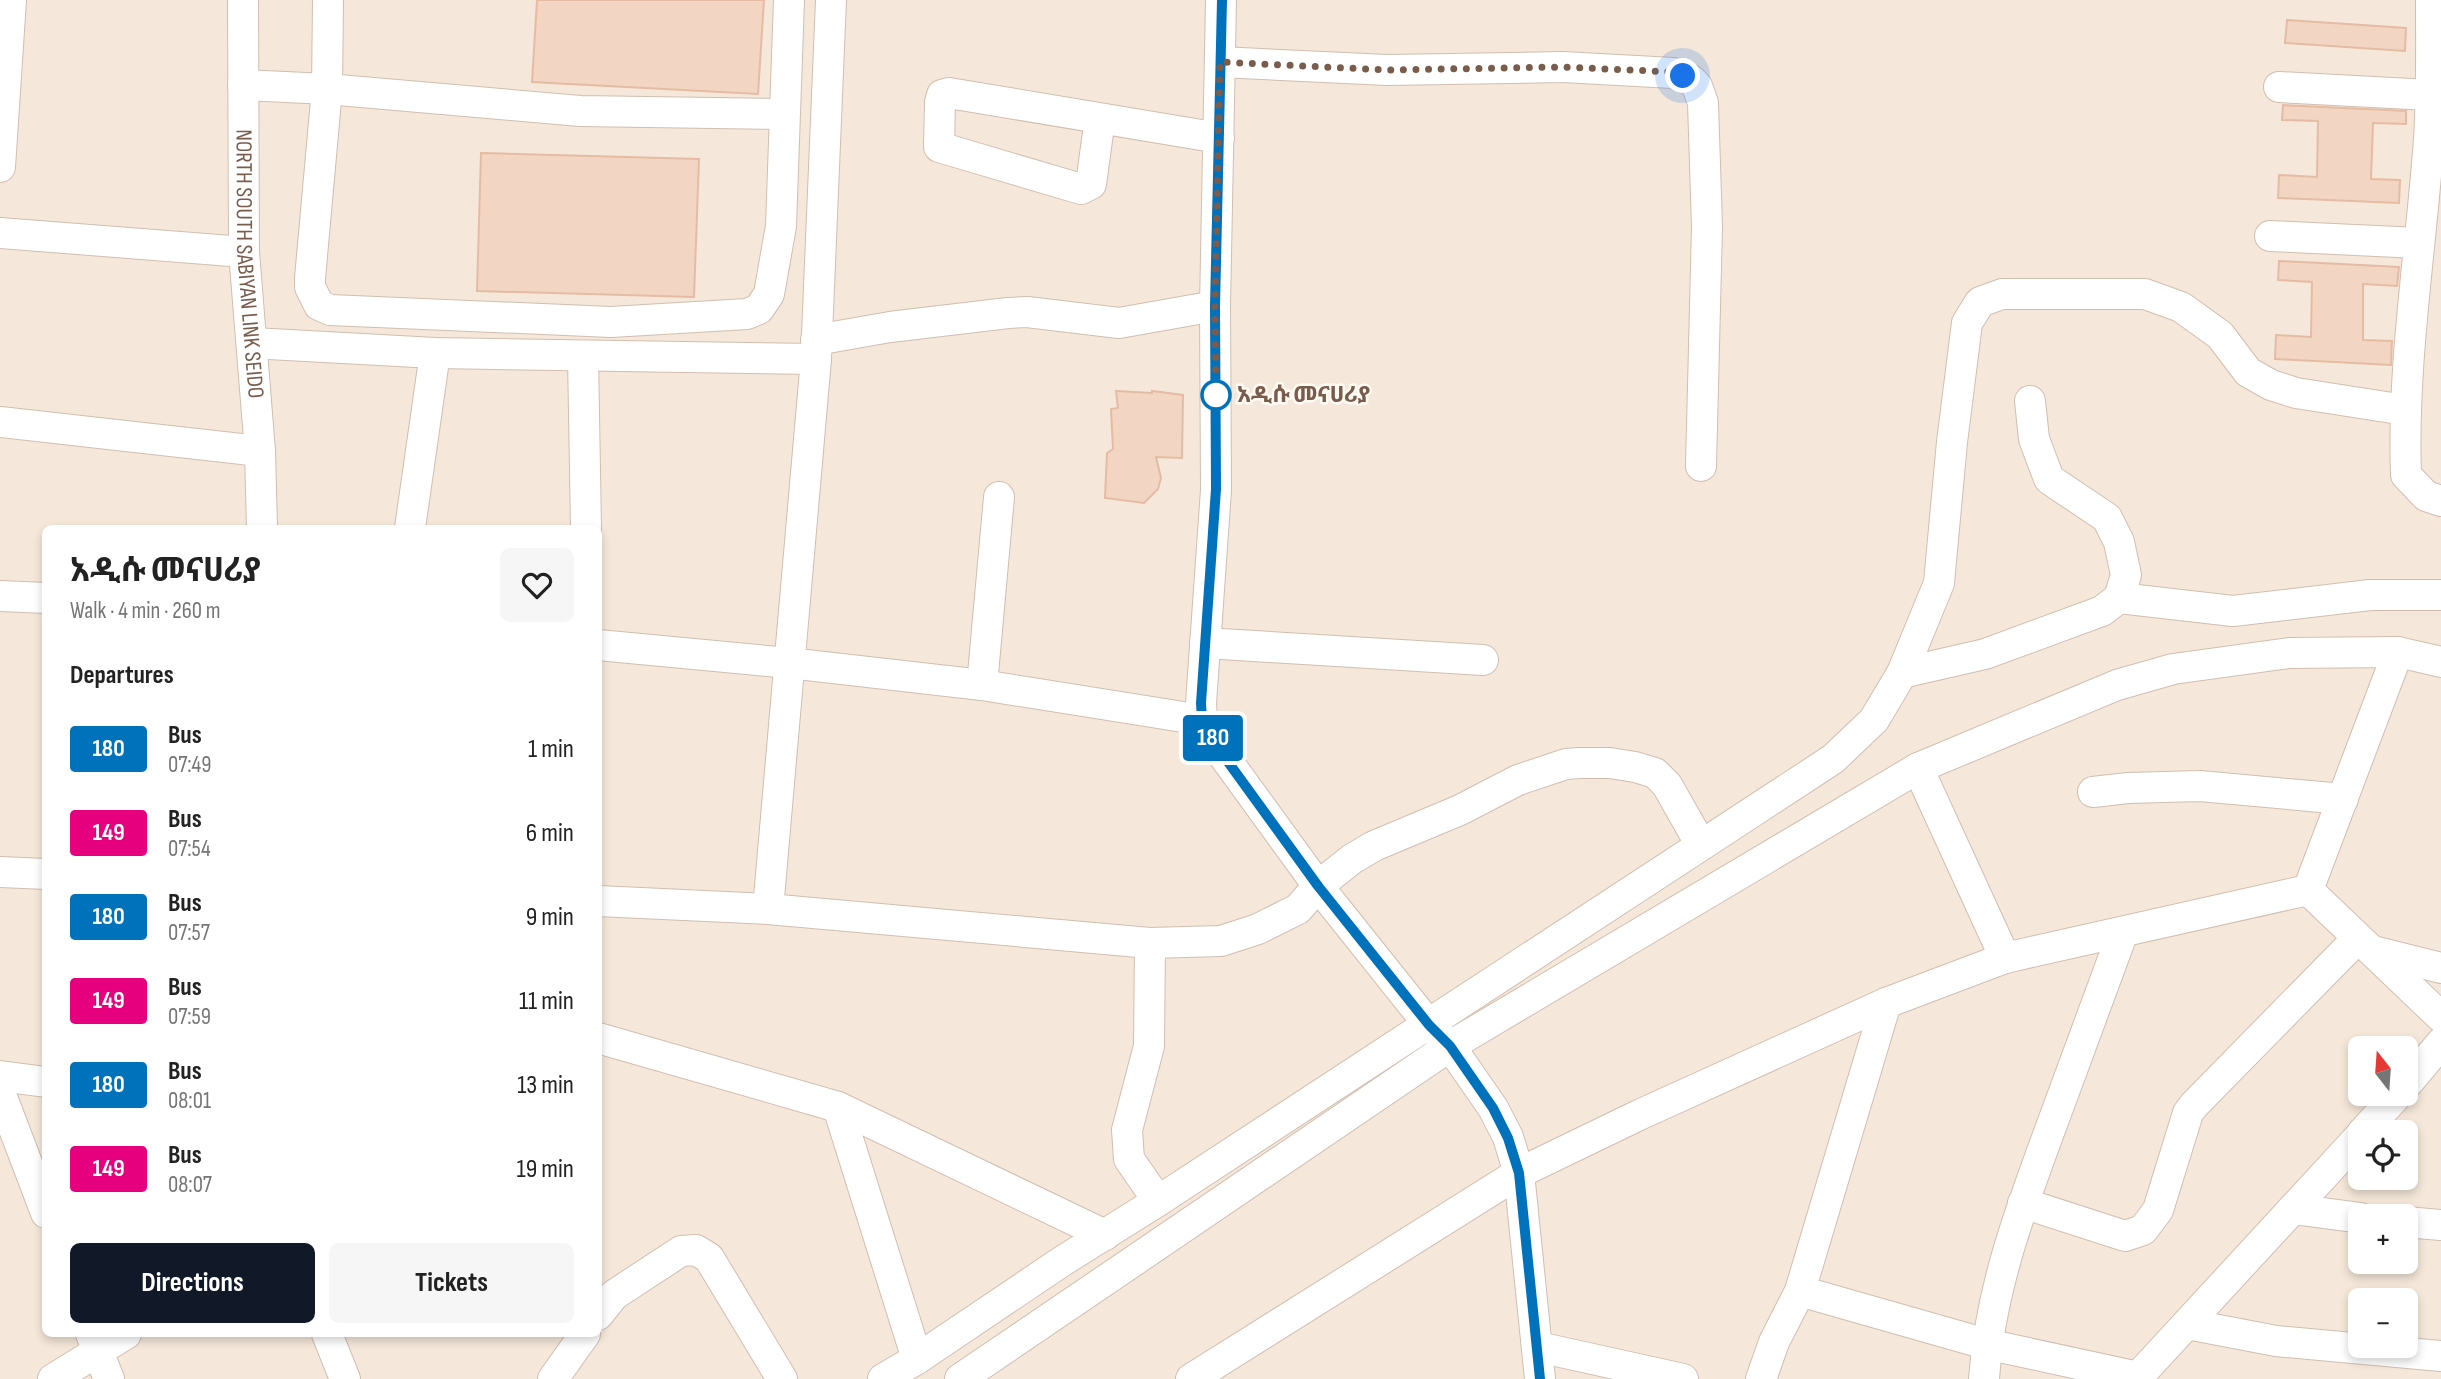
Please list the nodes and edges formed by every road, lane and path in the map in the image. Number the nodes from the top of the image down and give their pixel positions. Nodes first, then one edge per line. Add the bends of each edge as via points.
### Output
1 (11, 0) edge
2 (243, 0) edge
3 (328, 0) edge
4 (789, 0) edge
5 (831, 0) edge
6 (1222, 0) edge
7 (2431, 0) edge
8 (1220, 62) junction
9 (243, 85) junction
10 (2279, 87) dead end
11 (327, 89) junction
12 (2430, 95) junction
13 (784, 114) junction
14 (1100, 118) junction
15 (2, 124) edge
16 (2435, 137) edge
17 (1219, 138) junction
18 (0, 167) edge
19 (0, 233) edge
20 (2270, 236) dead end
21 (2420, 243) junction
22 (244, 252) junction
23 (1215, 306) junction
24 (252, 343) junction
25 (816, 350) junction
26 (436, 353) junction
27 (583, 356) junction
28 (2030, 401) dead end
29 (2405, 410) junction
30 (0, 422) edge
31 (260, 451) junction
32 (1701, 466) dead end
33 (999, 497) dead end
34 (2441, 500) edge
35 (262, 525) edge
36 (410, 525) edge
37 (586, 525) edge
38 (2441, 595) edge
39 (0, 596) edge
40 (42, 598) edge
41 (2119, 598) junction
42 (1205, 643) junction
43 (602, 645) edge
44 (2398, 652) junction
45 (1483, 660) dead end
46 (2441, 662) edge
47 (789, 663) junction
48 (1902, 673) junction
49 (982, 685) junction
50 (1202, 720) junction
51 (1918, 768) junction
52 (2093, 792) dead end
53 (2343, 799) junction
54 (1701, 845) junction
55 (0, 872) edge
56 (42, 874) edge
57 (1318, 886) junction
58 (2308, 890) junction
59 (602, 901) edge
60 (768, 909) junction
61 (2123, 932) junction
62 (1150, 943) junction
63 (2363, 944) junction
64 (2005, 958) junction
65 (2441, 968) edge
66 (1886, 1003) junction
67 (2441, 1017) edge
68 (1429, 1025) junction
69 (602, 1039) edge
70 (2441, 1043) edge
71 (1450, 1046) junction
72 (2418, 1071) edge
73 (0, 1076) edge
74 (42, 1081) edge
75 (0, 1092) edge
76 (2387, 1106) edge
77 (838, 1107) junction
78 (2375, 1120) edge
79 (2348, 1149) edge
80 (1519, 1173) junction
81 (1158, 1201) junction
82 (42, 1202) edge
83 (2023, 1203) junction
84 (2293, 1209) junction
85 (2348, 1216) edge
86 (2418, 1223) edge
87 (2441, 1225) edge
88 (1105, 1235) junction
89 (1800, 1292) junction
90 (602, 1310) edge
91 (2187, 1324) junction
92 (114, 1337) edge
93 (328, 1337) edge
94 (583, 1337) edge
95 (94, 1342) edge
96 (1986, 1344) junction
97 (1538, 1347) junction
98 (2441, 1356) edge
99 (917, 1359) junction
100 (2137, 1378) edge
101 (52, 1379) edge
102 (109, 1379) edge
103 (345, 1379) edge
104 (553, 1379) edge
105 (782, 1379) edge
106 (883, 1379) edge
107 (960, 1379) edge
108 (1191, 1379) edge
109 (1540, 1379) edge
110 (1683, 1379) edge
111 (1761, 1379) edge
112 (1984, 1379) edge

1 - 15 street
2 - 9 street, NORTH SOUTH SABIYAN LINK SEIDO
3 - 11 street
4 - 13 street
5 - 25 street
6 - 8 street
7 - 12 street
8 - 17 street
8 - 32 street via 1387,70 1563,67 1673,72 1691,80 1703,103 1707,227
9 - 11 street
9 - 22 street, NORTH SOUTH SABIYAN LINK SEIDO
10 - 12 street
11 - 13 street via 580,111
11 - 13 street via 310,287 319,305 330,310 611,322 755,312 769,294 781,226
12 - 16 street
14 - 14 street via 1091,184 1081,189 939,147 940,102 945,93
14 - 17 street
15 - 18 street
16 - 21 street
17 - 23 street
19 - 22 street
20 - 21 street
21 - 29 street
22 - 24 street, NORTH SOUTH SABIYAN LINK SEIDO
23 - 25 street via 1119,323 1008,313 890,327
23 - 42 street via 1216,489
24 - 26 street
24 - 31 street, NORTH SOUTH SABIYAN LINK SEIDO
25 - 27 street
25 - 47 street
26 - 27 street
26 - 36 street
27 - 37 street
28 - 41 street via 2034,439 2049,480 2107,519 2119,542 2126,575
29 - 34 street via 2406,475 2426,496
29 - 48 street via 2272,385 2248,372 2220,335 2181,307 2145,294 2003,295 1980,302 1967,323 1939,583
30 - 31 street
31 - 35 street, NORTH SOUTH SABIYAN LINK SEIDO
33 - 49 street
38 - 41 street via 2370,596 2233,611
39 - 40 street
41 - 48 street via 2102,611 2008,646
42 - 45 street
42 - 50 street
43 - 47 street
44 - 46 street
44 - 51 street via 2288,653 2173,669 2117,685
44 - 53 street
47 - 49 street
47 - 60 street
48 - 54 street via 1874,720 1833,759
49 - 50 street
50 - 57 street
51 - 64 street
51 - 71 street
52 - 53 street via 2200,786
53 - 58 street
54 - 57 street via 1656,773 1610,763 1566,764 1518,780 1374,846
54 - 68 street
55 - 56 street
57 - 62 street via 1298,909 1258,929 1221,941
57 - 68 street
58 - 61 street
58 - 63 street
59 - 60 street
60 - 62 street
61 - 64 street
61 - 83 street
62 - 81 street via 1149,1046 1126,1130 1129,1159
63 - 65 street
63 - 67 street
63 - 83 street via 2194,1105 2158,1210 2143,1230 2125,1236
64 - 66 street
66 - 80 street
66 - 89 street
68 - 71 street
68 - 81 street
69 - 77 street
70 - 72 street
71 - 80 street via 1493,1108
71 - 107 street
73 - 74 street
75 - 82 street
76 - 78 street
77 - 88 street
77 - 99 street
79 - 84 street
80 - 97 street
80 - 108 street
81 - 88 street
83 - 96 street via 2000,1276
84 - 85 street
84 - 91 street
86 - 87 street
88 - 99 street
89 - 96 street
89 - 111 street
90 - 105 street via 639,1277 681,1251 696,1250 709,1258
91 - 98 street via 2276,1341
91 - 100 street
92 - 95 street
93 - 103 street
94 - 104 street
95 - 101 street
95 - 102 street
96 - 100 street
96 - 112 street
97 - 109 street
97 - 110 street
99 - 106 street

